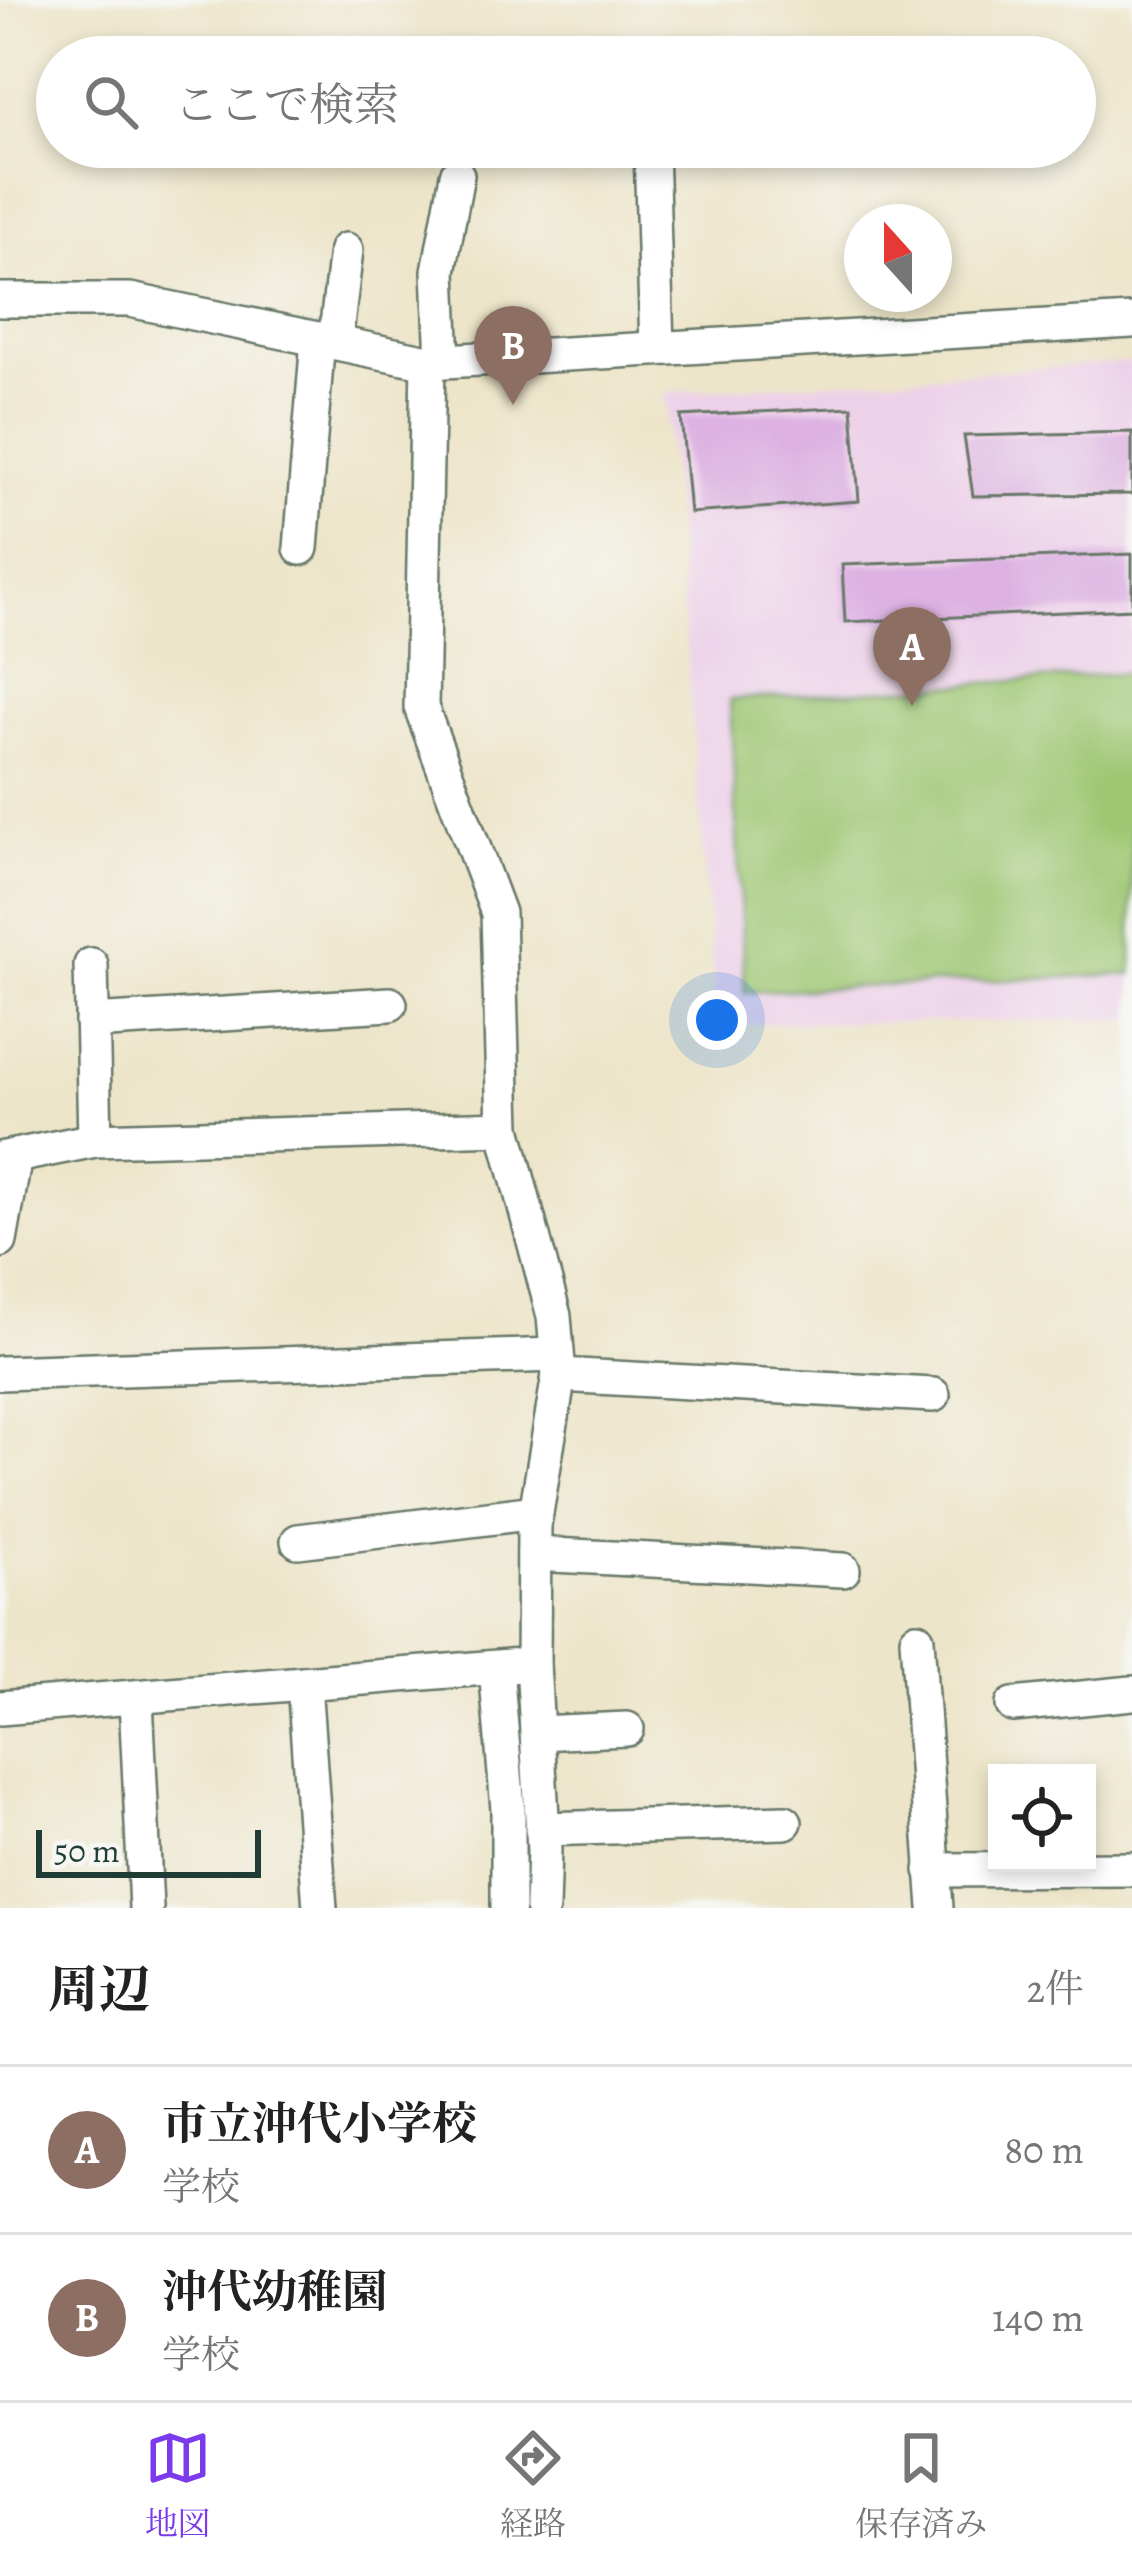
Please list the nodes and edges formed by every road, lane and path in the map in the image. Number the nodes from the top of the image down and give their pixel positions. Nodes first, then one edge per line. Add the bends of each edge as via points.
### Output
1 (652, 168) edge
2 (457, 176) dead end
3 (346, 250) dead end
4 (0, 300) edge
5 (1132, 321) edge
6 (326, 340) junction
7 (657, 348) junction
8 (436, 361) junction
9 (301, 548) dead end
10 (91, 965) dead end
11 (390, 1004) dead end
12 (92, 1022) junction
13 (505, 1128) junction
14 (95, 1140) junction
15 (8, 1157) edge
16 (0, 1241) edge
17 (558, 1365) junction
18 (0, 1373) edge
19 (933, 1394) dead end
20 (536, 1512) junction
21 (298, 1541) dead end
22 (534, 1554) junction
23 (842, 1570) dead end
24 (917, 1639) dead end
25 (533, 1664) junction
26 (496, 1668) junction
27 (304, 1683) junction
28 (1132, 1693) edge
29 (136, 1700) junction
30 (1013, 1705) dead end
31 (0, 1708) edge
32 (627, 1730) dead end
33 (537, 1733) junction
34 (785, 1822) dead end
35 (542, 1829) junction
36 (1132, 1869) edge
37 (932, 1870) junction
38 (146, 1908) edge
39 (320, 1908) edge
40 (508, 1908) edge
41 (542, 1908) edge
42 (936, 1908) edge

1 - 7 street
2 - 8 street via 439,271
3 - 6 street
4 - 6 street via 130,300
5 - 7 street
6 - 8 street
6 - 9 street
7 - 8 street
8 - 13 street via 422,707 498,914
10 - 12 street
11 - 12 street
12 - 14 street
13 - 14 street
13 - 17 street via 554,1316
14 - 15 street
15 - 16 street
17 - 18 street
17 - 19 street
17 - 20 street
20 - 21 street
20 - 22 street
22 - 23 street
22 - 25 street
24 - 37 street
25 - 26 street
25 - 33 street
26 - 27 street
26 - 40 street
27 - 29 street
27 - 39 street
28 - 30 street
29 - 31 street
29 - 38 street
32 - 33 street
33 - 35 street
34 - 35 street
35 - 41 street
36 - 37 street
37 - 42 street

